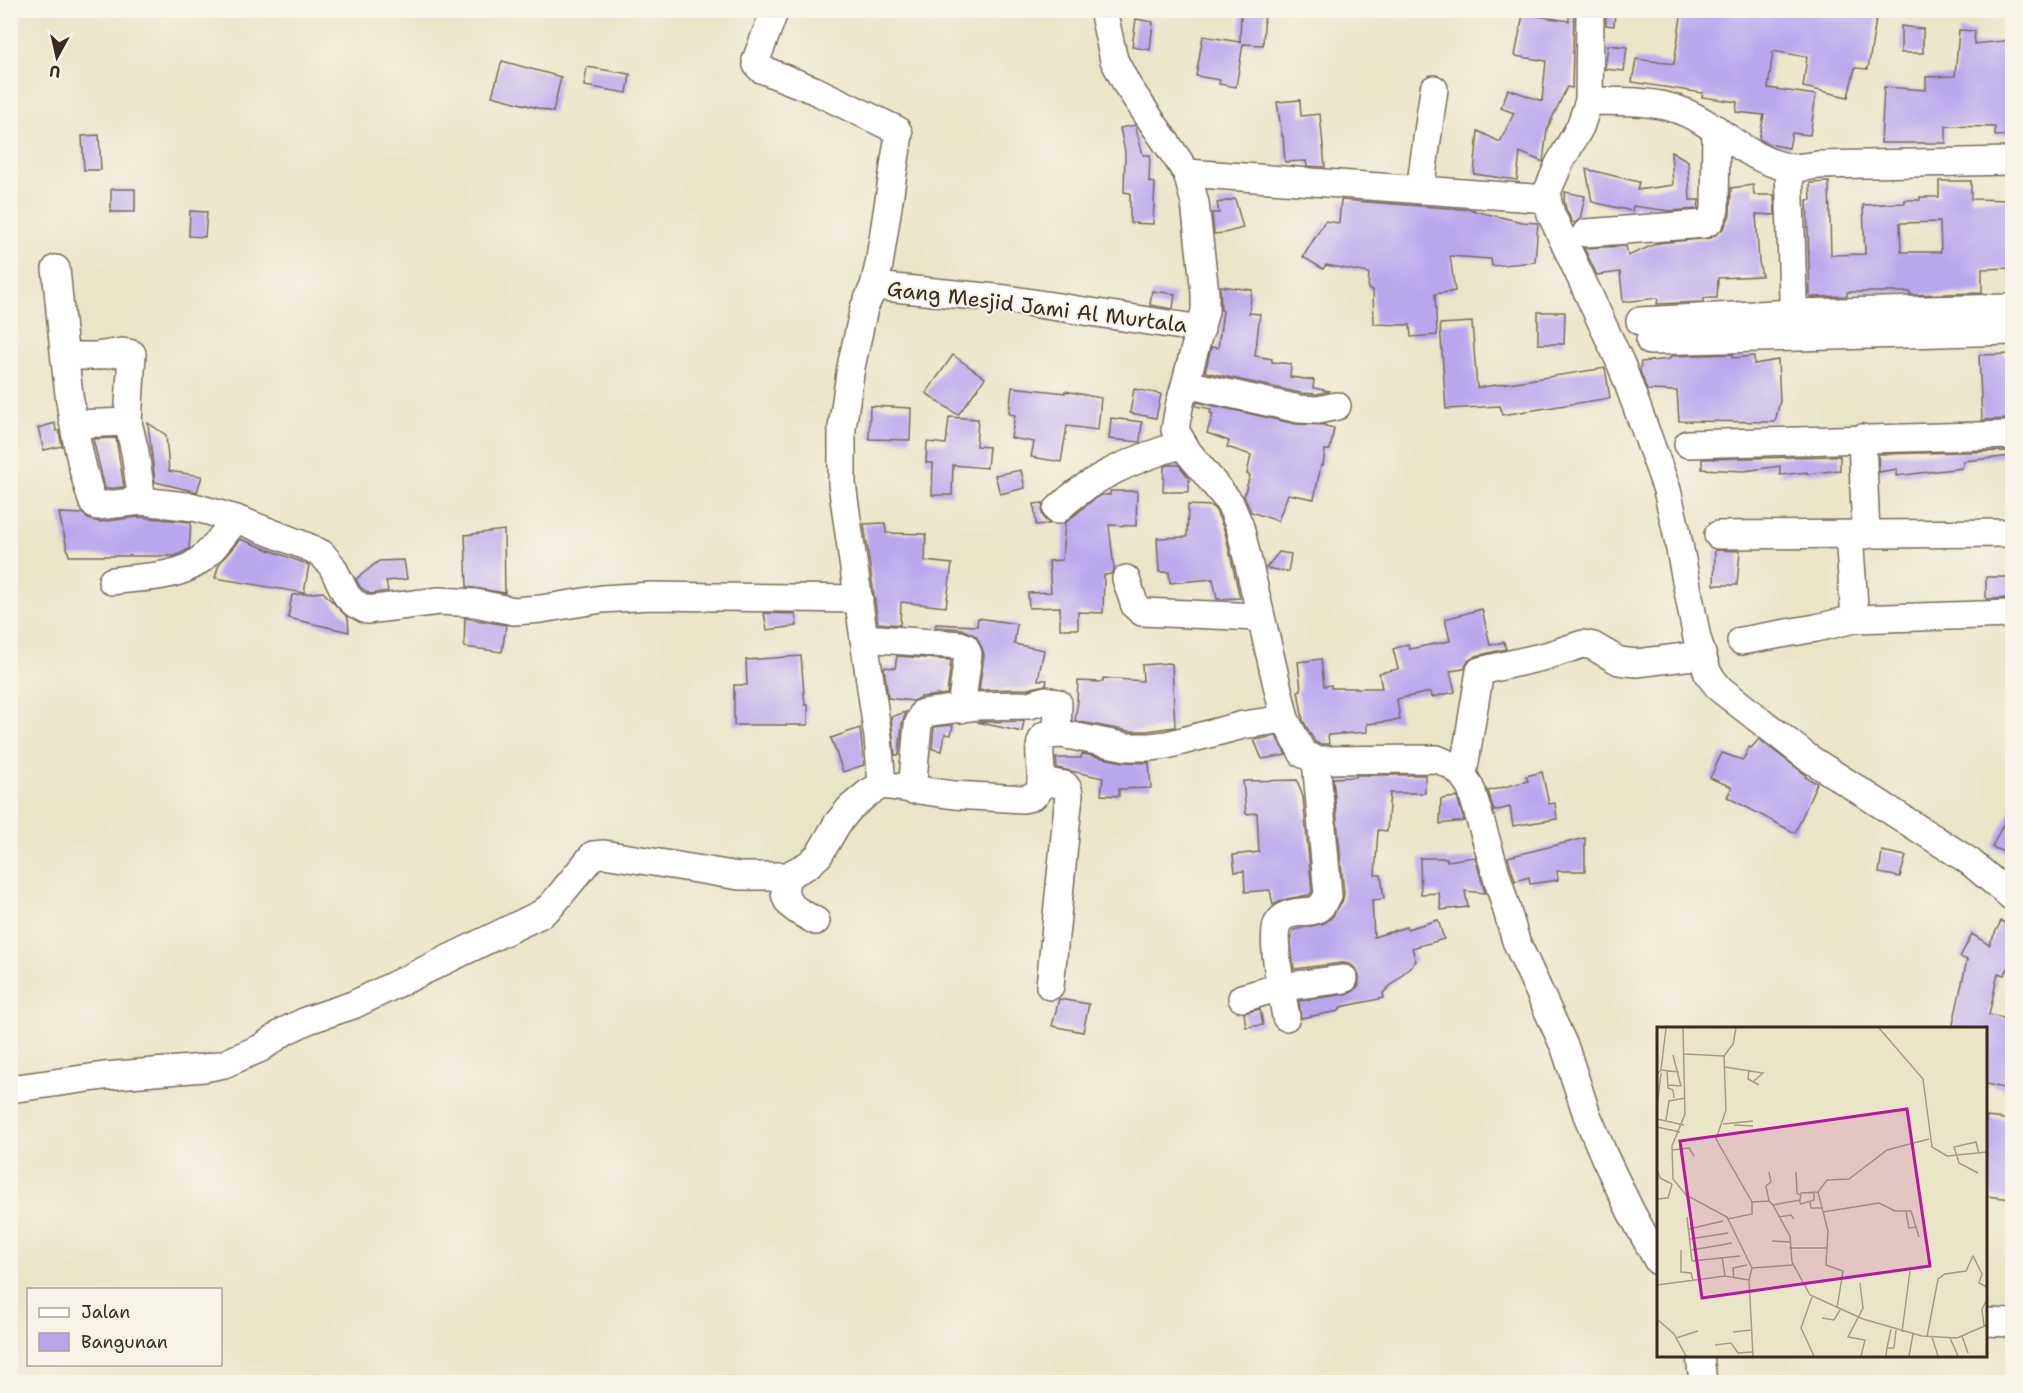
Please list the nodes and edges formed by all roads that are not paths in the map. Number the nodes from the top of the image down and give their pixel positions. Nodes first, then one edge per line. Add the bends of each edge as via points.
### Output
1 (776, 10) edge
2 (1103, 10) edge
3 (1590, 10) edge
4 (1434, 89) dead end
5 (1589, 101) junction
6 (1716, 129) junction
7 (2013, 161) edge
8 (1789, 167) junction
9 (1187, 173) junction
10 (1420, 190) junction
11 (1547, 199) junction
12 (1586, 233) dead end
13 (57, 269) dead end
14 (874, 286) junction
15 (2013, 308) edge
16 (1794, 325) junction
17 (1201, 329) junction
18 (1645, 331) dead end
19 (2013, 331) edge
20 (66, 356) junction
21 (1186, 384) junction
22 (1337, 406) dead end
23 (128, 422) junction
24 (75, 424) junction
25 (2013, 435) edge
26 (1862, 438) junction
27 (1183, 444) junction
28 (1688, 444) dead end
29 (142, 501) junction
30 (1058, 510) dead end
31 (236, 519) junction
32 (2013, 533) edge
33 (1857, 535) junction
34 (1718, 536) dead end
35 (1126, 579) dead end
36 (112, 581) dead end
37 (859, 599) junction
38 (2013, 614) edge
39 (1259, 617) junction
40 (1855, 619) junction
41 (864, 638) junction
42 (1741, 641) dead end
43 (1701, 655) junction
44 (961, 709) junction
45 (1285, 719) junction
46 (1057, 734) junction
47 (1316, 760) junction
48 (1463, 774) junction
49 (1041, 781) junction
50 (882, 784) junction
51 (912, 790) junction
52 (786, 876) junction
53 (2013, 897) edge
54 (816, 921) dead end
55 (1344, 979) dead end
56 (1050, 986) dead end
57 (1281, 987) junction
58 (1242, 998) dead end
59 (1286, 1017) dead end
60 (10, 1089) edge
61 (1657, 1258) edge
62 (1987, 1322) edge
63 (2013, 1323) edge
64 (1700, 1357) edge
65 (1703, 1383) edge

1 - 14 street via 756,65 899,134
2 - 9 street via 1114,60
3 - 5 street
4 - 10 street
5 - 6 street via 1674,108
5 - 11 street via 1580,127 1552,177
6 - 8 street via 1757,156
6 - 12 street via 1715,209 1710,221
7 - 8 street
8 - 16 street
9 - 10 street
9 - 17 street via 1195,203 1206,293
10 - 11 street
11 - 43 street via 1621,364 1660,470
13 - 20 street
14 - 17 street, Gang Mesjid Jami Al Murtala via 1006,299
14 - 37 street via 864,308 842,428 842,484
15 - 16 street
16 - 18 street
16 - 19 street
17 - 21 street
20 - 23 street via 131,353
20 - 24 street
21 - 22 street via 1299,409
21 - 27 street via 1176,430
23 - 24 street
23 - 29 street
24 - 29 street via 93,503 102,507
25 - 26 street
26 - 28 street
26 - 33 street
27 - 30 street via 1095,480
27 - 39 street via 1230,504 1240,527
29 - 31 street via 194,507
31 - 36 street via 189,567
31 - 37 street via 322,554 347,596 367,610 439,601 514,611 651,596
32 - 33 street
33 - 34 street
33 - 40 street
35 - 39 street via 1135,606 1142,612
37 - 41 street
38 - 40 street
39 - 45 street
40 - 42 street
41 - 44 street via 965,647 968,654
41 - 50 street
43 - 48 street via 1637,663 1619,661 1582,644 1482,670
43 - 53 street via 1715,684 1743,708 1807,757 1969,861
44 - 46 street via 1029,705 1046,700 1058,703
44 - 51 street via 923,713 918,725
45 - 46 street via 1150,747 1127,747
45 - 47 street via 1303,754
46 - 49 street via 1045,735 1041,741
47 - 48 street via 1437,759
47 - 57 street via 1328,895 1323,906 1314,912 1290,914 1276,926
48 - 61 street via 1472,792 1516,941 1565,1048 1605,1158
49 - 51 street via 1036,795 1023,799
49 - 56 street via 1068,789
50 - 51 street
50 - 52 street via 850,807 808,866
52 - 54 street via 783,892 789,904
52 - 60 street via 739,876 593,855 541,914 354,1005 308,1020 224,1064
55 - 57 street
57 - 58 street
57 - 59 street
62 - 63 street
64 - 65 street

